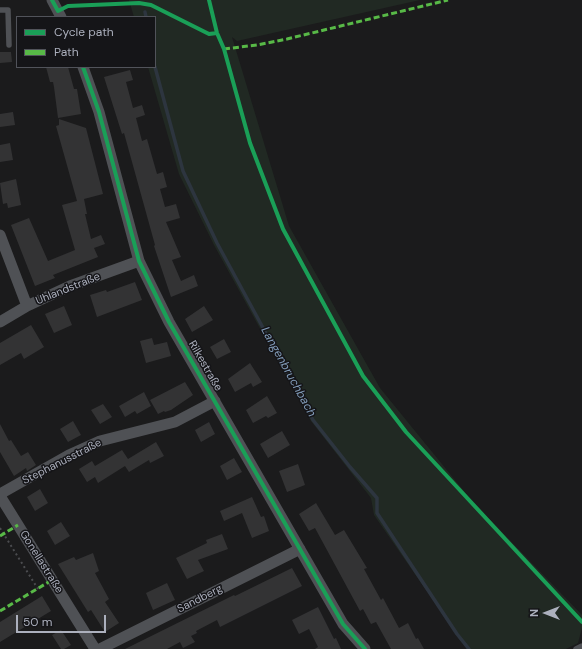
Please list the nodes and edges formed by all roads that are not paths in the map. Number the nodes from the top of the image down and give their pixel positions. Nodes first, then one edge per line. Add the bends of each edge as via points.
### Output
1 (52, 0) edge
2 (0, 10) edge
3 (60, 16) edge
4 (9, 45) dead end
5 (83, 68) edge
6 (0, 236) edge
7 (139, 262) junction
8 (27, 306) junction
9 (0, 322) edge
10 (214, 401) junction
11 (0, 495) edge
12 (300, 549) junction
13 (582, 646) edge
14 (93, 648) edge
15 (365, 649) edge
16 (576, 649) edge

1 - 3 street
2 - 4 lane via 8,10
5 - 7 street, Rilkestraße via 99,112
6 - 8 street
7 - 8 street, Uhlandstraße via 70,286
7 - 10 street, Rilkestraße via 169,322
8 - 9 street, Uhlandstraße
10 - 11 street, Stephanusstraße via 175,422 100,440
10 - 12 street, Rilkestraße
11 - 14 street, Gonellastraße
12 - 14 street, Sandberg
12 - 15 street, Rilkestraße via 342,624
13 - 16 lane

